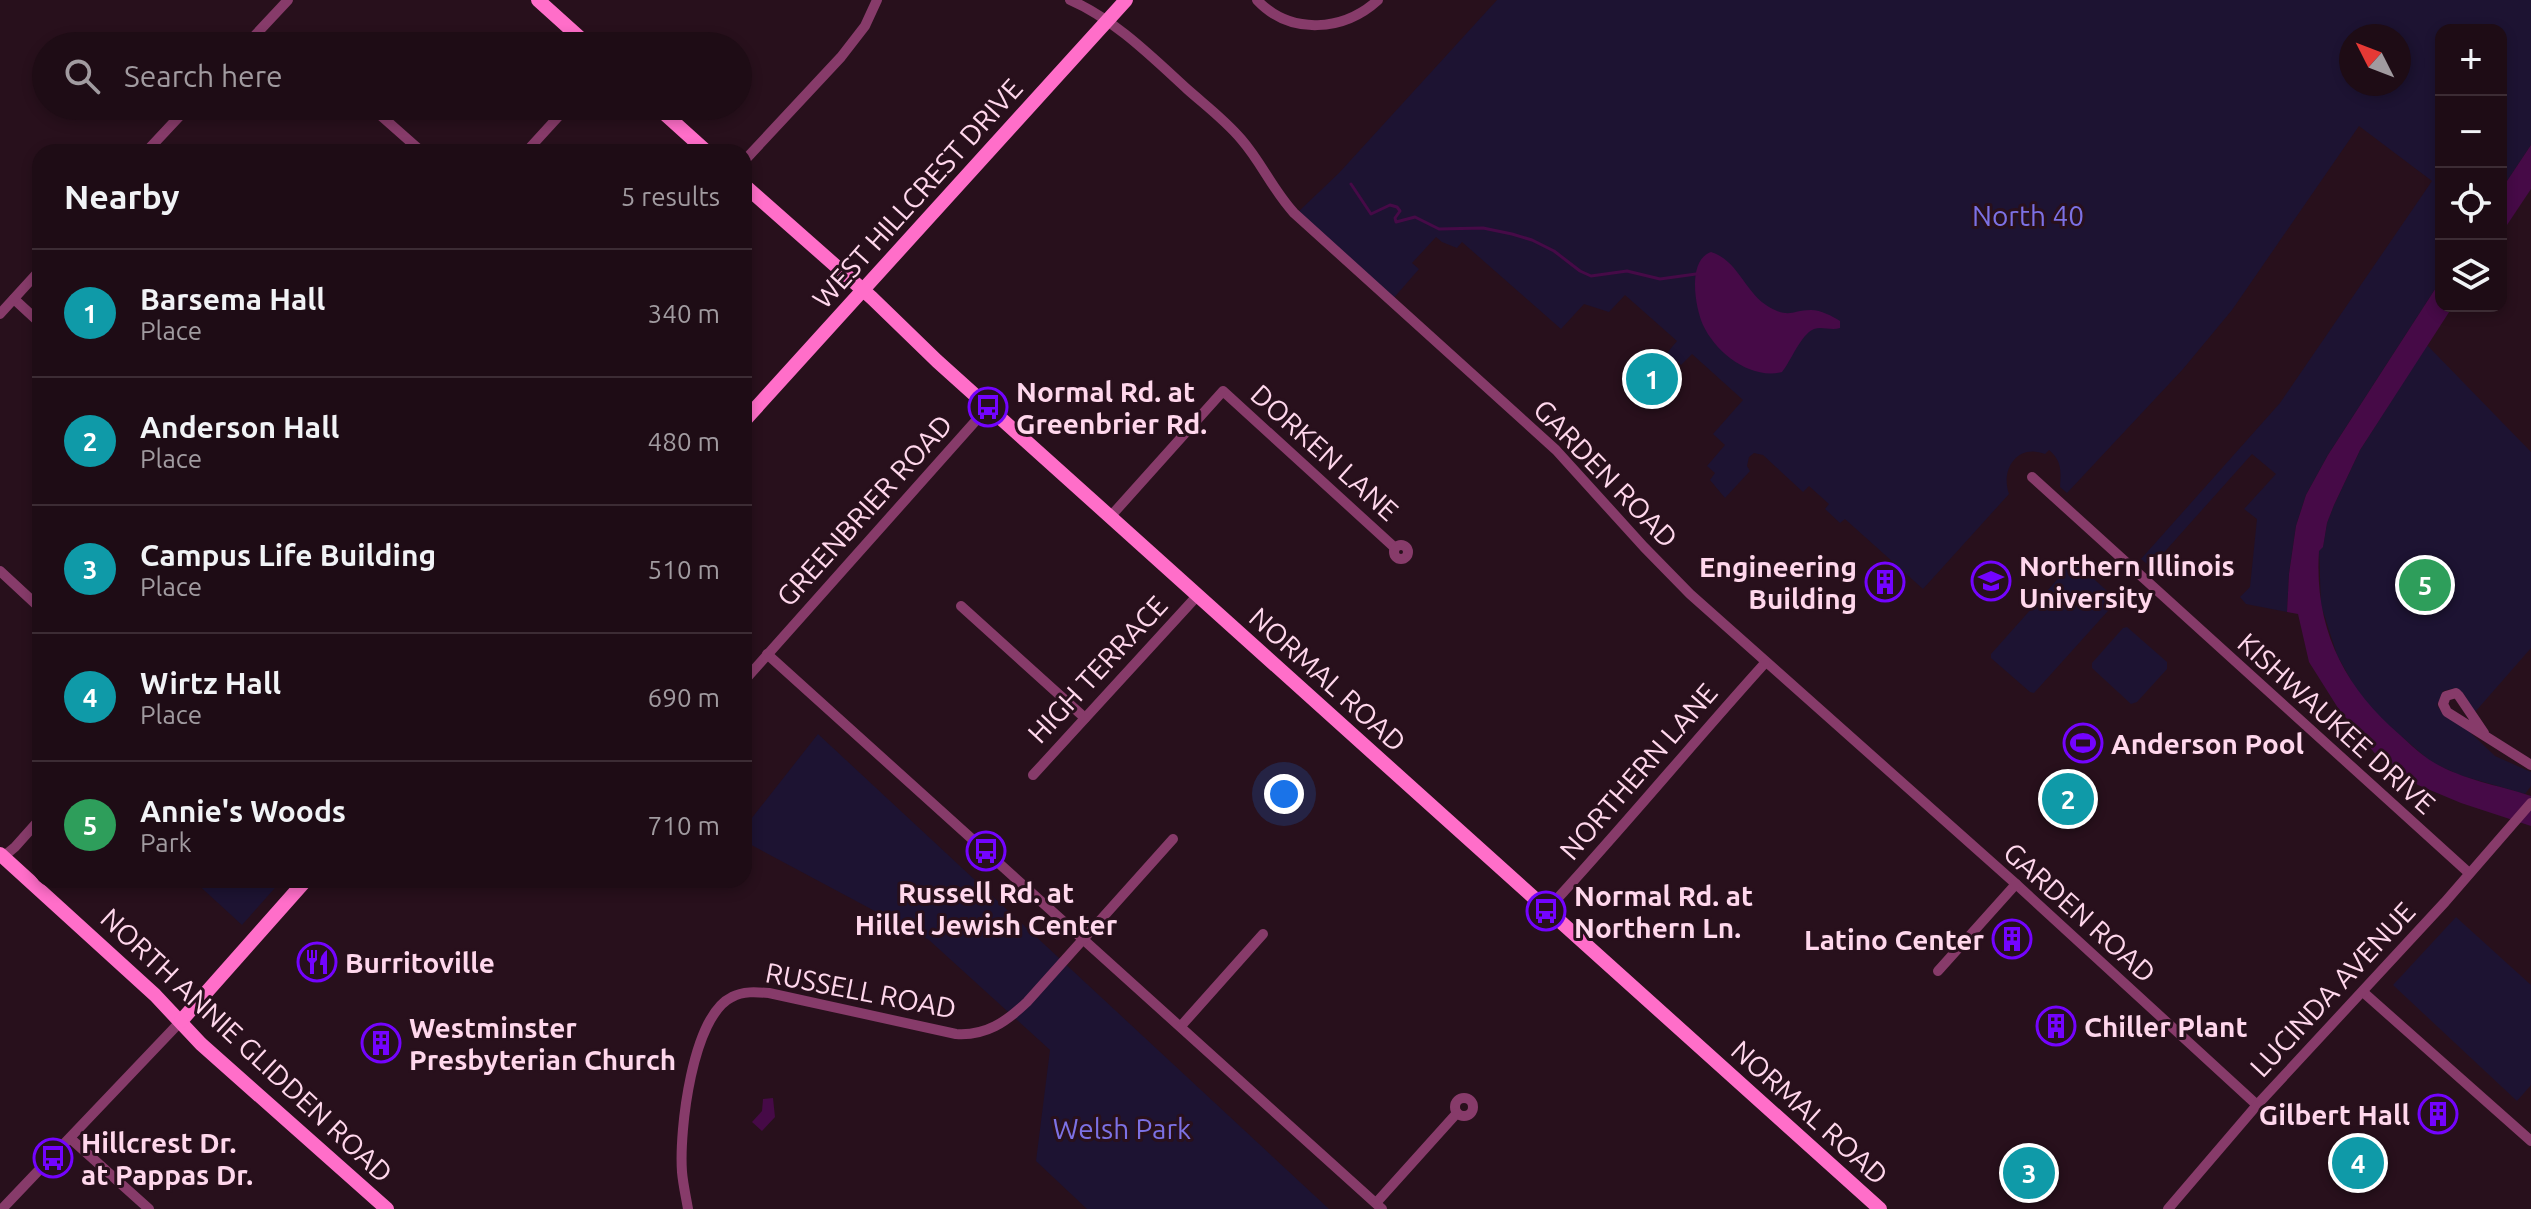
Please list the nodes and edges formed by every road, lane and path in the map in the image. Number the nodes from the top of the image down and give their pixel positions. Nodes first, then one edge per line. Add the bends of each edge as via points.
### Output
1 (288, 0) edge
2 (538, 0) edge
3 (877, 0) edge
4 (1070, 0) edge
5 (1126, 0) edge
6 (1257, 0) edge
7 (1378, 0) edge
8 (1106, 21) junction
9 (258, 32) edge
10 (573, 32) edge
11 (176, 120) edge
12 (386, 120) edge
13 (555, 120) edge
14 (672, 120) edge
15 (153, 144) edge
16 (413, 144) edge
17 (533, 144) edge
18 (698, 144) edge
19 (752, 152) edge
20 (752, 192) edge
21 (32, 279) edge
22 (863, 291) junction
23 (14, 299) junction
24 (0, 314) edge
25 (32, 316) edge
26 (988, 407) junction
27 (752, 412) edge
28 (2032, 477) dead end
29 (1110, 517) junction
30 (1394, 547) dead end
31 (0, 571) edge
32 (1197, 596) junction
33 (32, 601) edge
34 (961, 606) dead end
35 (767, 654) junction
36 (1765, 663) junction
37 (752, 672) edge
38 (1085, 718) junction
39 (2484, 733) dead end
40 (2531, 765) edge
41 (1033, 775) dead end
42 (2531, 803) edge
43 (32, 828) edge
44 (1173, 839) dead end
45 (1, 856) edge
46 (2469, 873) junction
47 (32, 884) edge
48 (2016, 884) junction
49 (36, 888) edge
50 (299, 888) edge
51 (1546, 911) junction
52 (1263, 934) dead end
53 (1081, 939) junction
54 (1938, 971) dead end
55 (2363, 992) junction
56 (181, 1021) junction
57 (1181, 1026) junction
58 (2257, 1105) junction
59 (1457, 1113) dead end
60 (71, 1139) junction
61 (2531, 1141) edge
62 (1379, 1206) edge
63 (2, 1209) edge
64 (149, 1209) edge
65 (387, 1209) edge
66 (688, 1209) edge
67 (1880, 1209) edge
68 (2168, 1209) edge

1 - 9 street
2 - 10 street
3 - 19 street via 858,36
4 - 8 street, GARDEN ROAD
5 - 8 street, WEST HILLCREST DRIVE
6 - 7 street via 1294,22 1328,25 1351,19
8 - 22 street, WEST HILLCREST DRIVE
8 - 36 street, GARDEN ROAD via 1230,126 1294,213 1556,450 1654,557
11 - 15 street
12 - 16 street
13 - 17 street
14 - 18 street
20 - 22 street, NORMAL ROAD
21 - 23 street
22 - 26 street, NORMAL ROAD
22 - 27 street, WEST HILLCREST DRIVE
23 - 24 street
23 - 25 street
26 - 29 street, NORMAL ROAD
26 - 35 street, GREENBRIER ROAD
28 - 46 street, KISHWAUKEE DRIVE
29 - 30 street, DORKEN LANE via 1223,391
29 - 32 street, NORMAL ROAD
31 - 33 street
32 - 38 street, HIGH TERRACE
32 - 51 street, NORMAL ROAD
34 - 38 street
35 - 37 street, GREENBRIER ROAD
35 - 53 street
36 - 48 street, GARDEN ROAD
36 - 51 street, NORTHERN LANE
38 - 41 street, HIGH TERRACE
39 - 40 street
42 - 46 street, LUCINDA AVENUE
43 - 45 street
44 - 53 street, RUSSELL ROAD
45 - 47 street, NORTH ANNIE GLIDDEN ROAD
46 - 55 street, LUCINDA AVENUE
48 - 54 street
48 - 58 street, GARDEN ROAD
49 - 56 street, NORTH ANNIE GLIDDEN ROAD
50 - 56 street
51 - 67 street, NORMAL ROAD
52 - 57 street
53 - 57 street
53 - 66 street, RUSSELL ROAD via 1014,1015 977,1034 956,1034 769,993 732,996 713,1013 690,1085 682,1170
55 - 58 street, LUCINDA AVENUE
55 - 61 street
56 - 60 street
56 - 65 street, NORTH ANNIE GLIDDEN ROAD
57 - 62 street
58 - 68 street, LUCINDA AVENUE
59 - 62 street
60 - 63 street
60 - 64 street

